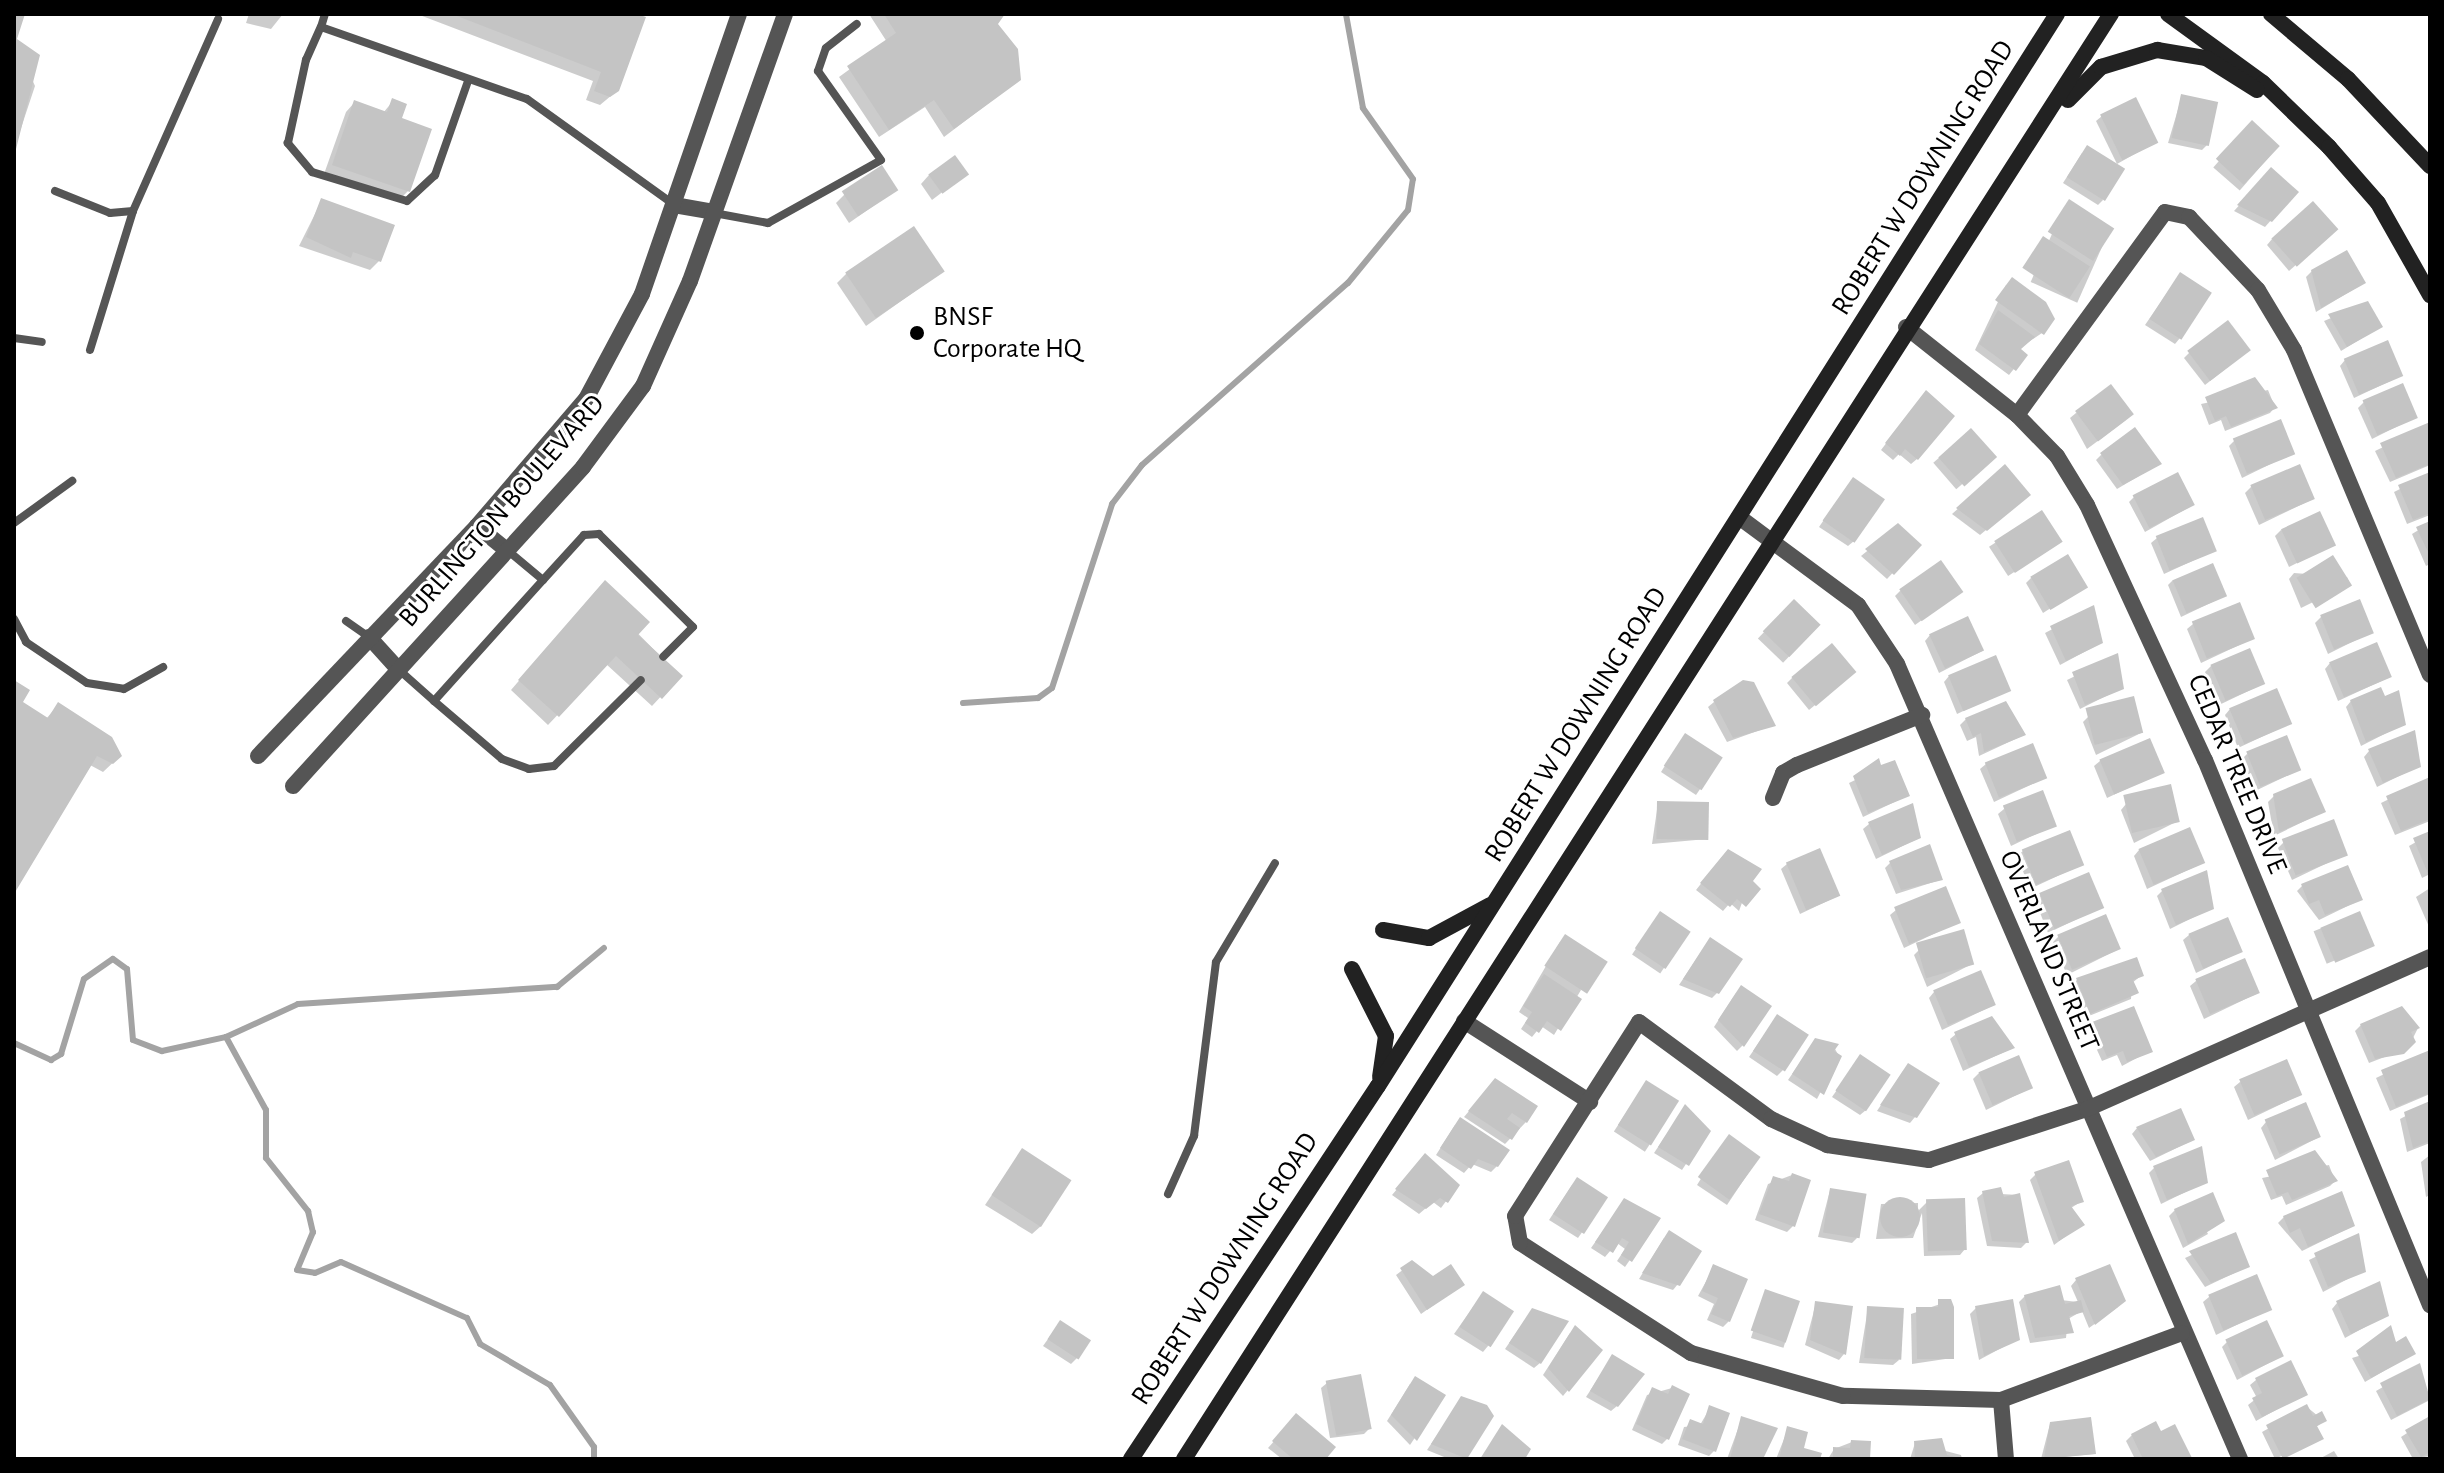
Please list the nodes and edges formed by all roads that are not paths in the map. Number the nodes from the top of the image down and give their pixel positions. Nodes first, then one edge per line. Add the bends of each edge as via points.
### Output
1 (325, 14) edge
2 (739, 14) edge
3 (785, 14) edge
4 (2057, 14) edge
5 (2111, 14) edge
6 (2168, 14) edge
7 (2271, 14) edge
8 (218, 19) dead end
9 (857, 24) dead end
10 (321, 27) junction
11 (468, 81) junction
12 (2293, 111) junction
13 (2430, 166) edge
14 (55, 191) dead end
15 (1997, 196) junction
16 (674, 205) junction
17 (133, 211) junction
18 (713, 212) junction
19 (2430, 295) edge
20 (1906, 327) junction
21 (14, 338) edge
22 (42, 342) dead end
23 (90, 350) dead end
24 (2017, 415) junction
25 (72, 481) dead end
26 (1739, 517) junction
27 (14, 523) edge
28 (477, 526) junction
29 (1771, 536) junction
30 (507, 550) junction
31 (543, 580) junction
32 (14, 619) edge
33 (346, 621) dead end
34 (369, 637) junction
35 (663, 657) dead end
36 (163, 667) dead end
37 (398, 669) junction
38 (2430, 675) edge
39 (641, 680) dead end
40 (434, 701) junction
41 (1922, 715) junction
42 (258, 756) dead end
43 (293, 786) dead end
44 (1773, 798) dead end
45 (1275, 863) dead end
46 (1495, 902) junction
47 (1383, 930) dead end
48 (2430, 957) edge
49 (1352, 969) dead end
50 (2308, 1013) junction
51 (1464, 1021) junction
52 (1378, 1086) junction
53 (1590, 1102) junction
54 (2087, 1109) junction
55 (1168, 1194) dead end
56 (2430, 1305) edge
57 (2182, 1333) junction
58 (2001, 1400) junction
59 (1131, 1459) edge
60 (1184, 1459) edge
61 (2006, 1459) edge
62 (2240, 1459) edge

1 - 10 lane
2 - 16 street, BURLINGTON BOULEVARD
3 - 18 street, BURLINGTON BOULEVARD
4 - 26 main road, ROBERT W DOWNING ROAD
5 - 15 main road
6 - 12 main road
7 - 13 main road via 2348,79
8 - 17 lane
9 - 18 lane via 826,48 818,71 881,160 768,223
10 - 11 lane
10 - 11 lane via 306,60 288,143 312,172 407,201 435,175
11 - 16 lane via 527,99
12 - 15 main road via 2206,58 2136,52 2086,78 2014,187
12 - 19 main road via 2378,203
14 - 17 lane via 110,213
15 - 20 main road
16 - 18 street
16 - 28 street, BURLINGTON BOULEVARD via 615,352 550,445
17 - 23 lane
18 - 30 street, BURLINGTON BOULEVARD via 643,386 609,435
20 - 24 street, CEDAR TREE DRIVE
20 - 29 main road
21 - 22 lane
24 - 38 street via 2165,212 2189,217 2258,290 2294,350
24 - 50 street, CEDAR TREE DRIVE via 2057,456 2087,505 2205,760
25 - 27 lane
26 - 29 street, OVERLAND STREET
26 - 46 main road, ROBERT W DOWNING ROAD
28 - 30 street
28 - 34 street, BURLINGTON BOULEVARD
29 - 41 street, OVERLAND STREET via 1858,605
29 - 51 main road
30 - 31 lane
30 - 37 street, BURLINGTON BOULEVARD
31 - 35 lane via 584,535 599,534 693,627
31 - 40 lane
32 - 36 lane via 26,642 87,683 124,689
33 - 34 lane
34 - 37 street
34 - 42 street, BURLINGTON BOULEVARD
37 - 40 lane
37 - 43 street, BURLINGTON BOULEVARD
39 - 40 lane via 554,766 529,769 502,759
41 - 44 street via 1797,765 1783,773
41 - 54 street, OVERLAND STREET
45 - 55 lane via 1216,962 1194,1136
46 - 47 main road via 1429,938
46 - 52 main road, ROBERT W DOWNING ROAD
48 - 50 street
49 - 52 main road via 1386,1036
50 - 54 street
50 - 56 street, CEDAR TREE DRIVE
51 - 53 street
51 - 60 main road
52 - 59 main road, ROBERT W DOWNING ROAD
53 - 54 street via 1639,1022 1771,1119 1827,1145 1884,1158 1965,1153
53 - 58 street via 1515,1216 1520,1243 1691,1353 1765,1379 1843,1396
54 - 57 street, OVERLAND STREET
57 - 58 street
57 - 62 street, OVERLAND STREET
58 - 61 street

